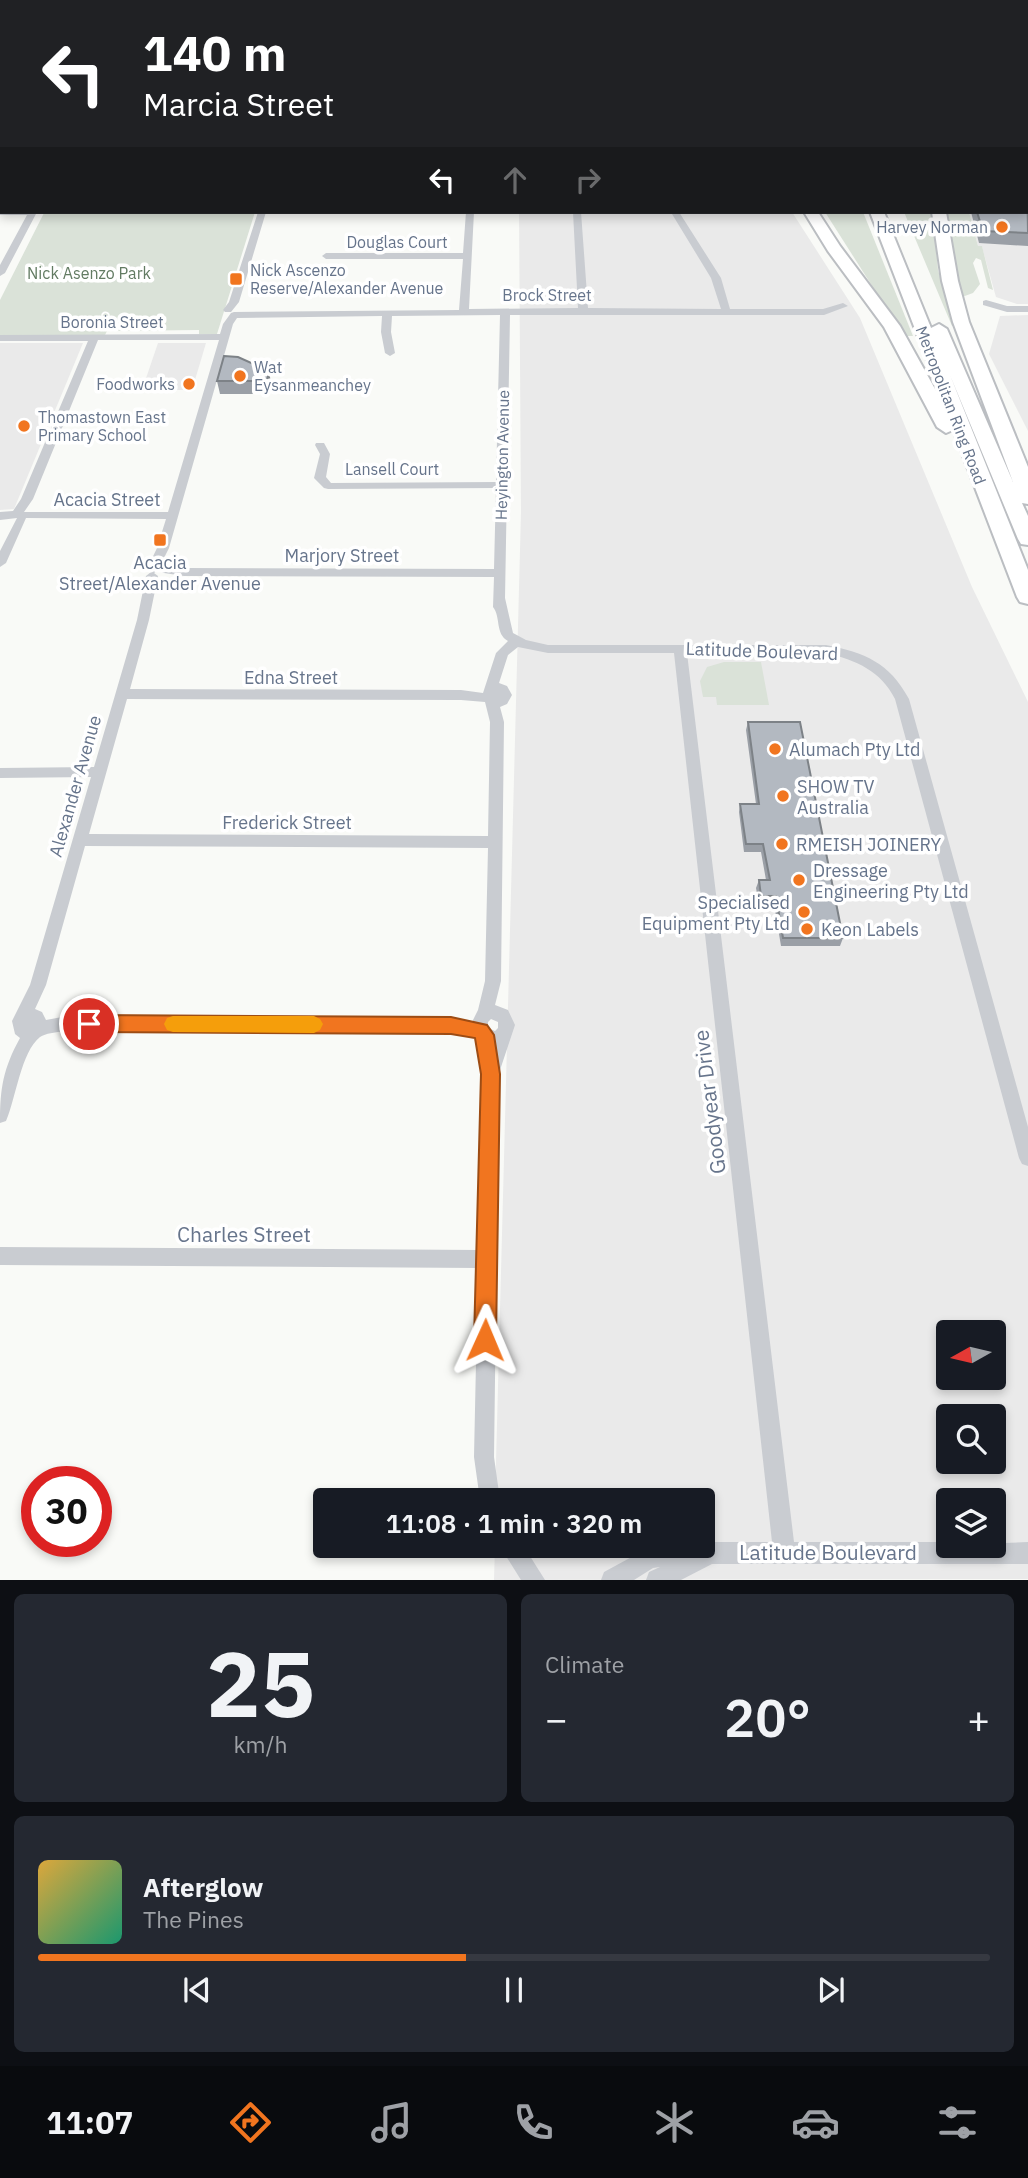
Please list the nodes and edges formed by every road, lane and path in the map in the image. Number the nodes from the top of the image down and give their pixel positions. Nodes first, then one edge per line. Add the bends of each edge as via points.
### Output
1 (32, 214) edge
2 (260, 214) edge
3 (470, 214) edge
4 (577, 214) edge
5 (676, 214) dead end
6 (812, 214) edge
7 (878, 214) edge
8 (892, 214) edge
9 (939, 214) edge
10 (467, 256) junction
11 (327, 257) dead end
12 (0, 273) edge
13 (986, 303) dead end
14 (843, 306) dead end
15 (1028, 309) edge
16 (505, 311) junction
17 (583, 311) junction
18 (726, 311) junction
19 (387, 312) junction
20 (464, 312) junction
21 (232, 313) junction
22 (224, 337) junction
23 (0, 338) edge
24 (94, 338) junction
25 (390, 353) dead end
26 (320, 445) dead end
27 (501, 485) junction
28 (1028, 498) edge
29 (993, 513) junction
30 (173, 516) junction
31 (0, 517) edge
32 (19, 518) junction
33 (1028, 539) edge
34 (0, 564) edge
35 (160, 572) junction
36 (500, 573) junction
37 (1028, 597) edge
38 (512, 646) junction
39 (680, 648) junction
40 (121, 694) junction
41 (494, 695) junction
42 (99, 772) junction
43 (0, 773) edge
44 (79, 841) junction
45 (495, 842) junction
46 (493, 981) junction
47 (31, 1023) junction
48 (487, 1027) junction
49 (0, 1115) edge
50 (1028, 1158) edge
51 (0, 1256) edge
52 (487, 1259) junction
53 (489, 1488) edge
54 (784, 1551) junction
55 (715, 1552) edge
56 (1028, 1553) edge
57 (518, 1558) edge
58 (650, 1558) edge
59 (701, 1558) edge
60 (531, 1578) edge
61 (612, 1580) edge
62 (657, 1580) edge

1 - 12 street
2 - 21 street, Alexander Avenue
3 - 10 street
4 - 17 street
5 - 18 street via 716,278
6 - 29 highway via 892,326
7 - 29 highway, Metropolitan Ring Road
8 - 33 highway, Metropolitan Ring Road
9 - 28 highway via 962,324 1007,430
10 - 11 street, Douglas Court
10 - 20 street
13 - 15 street
14 - 18 street, Brock Street via 824,312
16 - 17 street, Brock Street
16 - 20 street, Brock Street
16 - 27 street, Heyington Avenue
17 - 18 street, Brock Street
19 - 20 street, Brock Street
19 - 21 street, Brock Street
19 - 25 street
21 - 22 street, Alexander Avenue
22 - 24 street, Boronia Street
22 - 30 street, Alexander Avenue
23 - 24 street, Boronia Street
24 - 32 street
26 - 27 street, Lansell Court via 325,454 320,478 328,486
27 - 36 street, Heyington Avenue
29 - 37 highway, Metropolitan Ring Road
30 - 32 street, Acacia Street
30 - 35 street, Alexander Avenue
31 - 32 street, Acacia Street
32 - 34 street
35 - 36 street, Marjory Street
35 - 40 street, Alexander Avenue
36 - 38 street, Heyington Avenue via 498,633
38 - 39 street, Latitude Boulevard
38 - 41 street, Heyington Avenue
39 - 50 street, Latitude Boulevard via 835,651 873,664 895,686
39 - 54 street, Goodyear Drive
40 - 41 street, Edna Street
40 - 42 street, Alexander Avenue
41 - 45 street, Heyington Avenue
42 - 43 street
42 - 44 street, Alexander Avenue
44 - 45 street, Frederick Street
44 - 47 street, Alexander Avenue
45 - 46 street, Heyington Avenue
46 - 48 street, Heyington Avenue
46 - 48 street, Heyington Avenue via 502,1014 493,1012
47 - 48 street
47 - 49 street, Alexander Avenue
48 - 52 street, Heyington Avenue via 491,1074
51 - 52 street, Charles Street
52 - 53 street, Heyington Avenue via 484,1445
54 - 55 street, Latitude Boulevard
54 - 56 street, Latitude Boulevard
57 - 60 street
58 - 61 street, Latitude Boulevard
59 - 62 street, Latitude Boulevard

